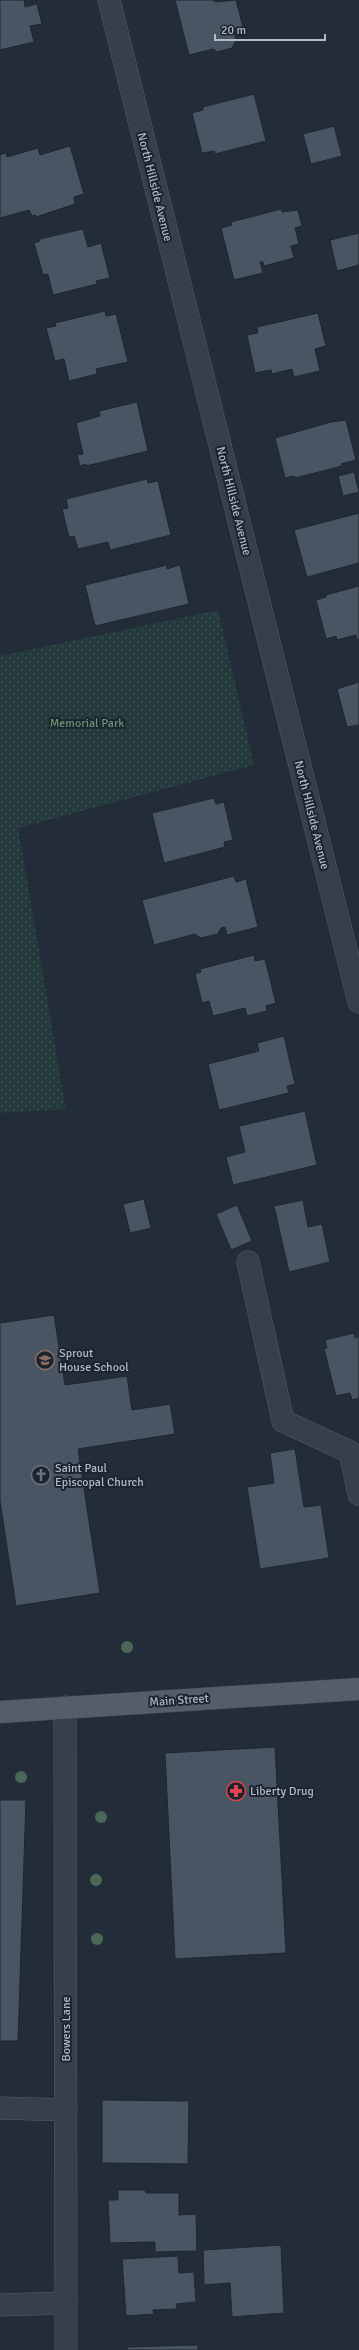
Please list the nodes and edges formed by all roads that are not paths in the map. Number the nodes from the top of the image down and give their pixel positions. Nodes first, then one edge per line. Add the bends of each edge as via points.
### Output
1 (109, 0) edge
2 (359, 1002) edge
3 (248, 1262) dead end
4 (359, 1494) edge
5 (359, 1689) edge
6 (65, 1707) junction
7 (0, 1712) edge
8 (0, 2108) edge
9 (66, 2110) junction
10 (66, 2303) junction
11 (0, 2304) edge
12 (66, 2350) edge

1 - 2 street, North Hillside Avenue
3 - 4 street via 283,1420 350,1452
5 - 6 main road, Main Street
6 - 7 main road, Main Street
6 - 9 street, Bowers Lane
8 - 9 street
9 - 10 street, Bowers Lane
10 - 11 street
10 - 12 street, Bowers Lane

